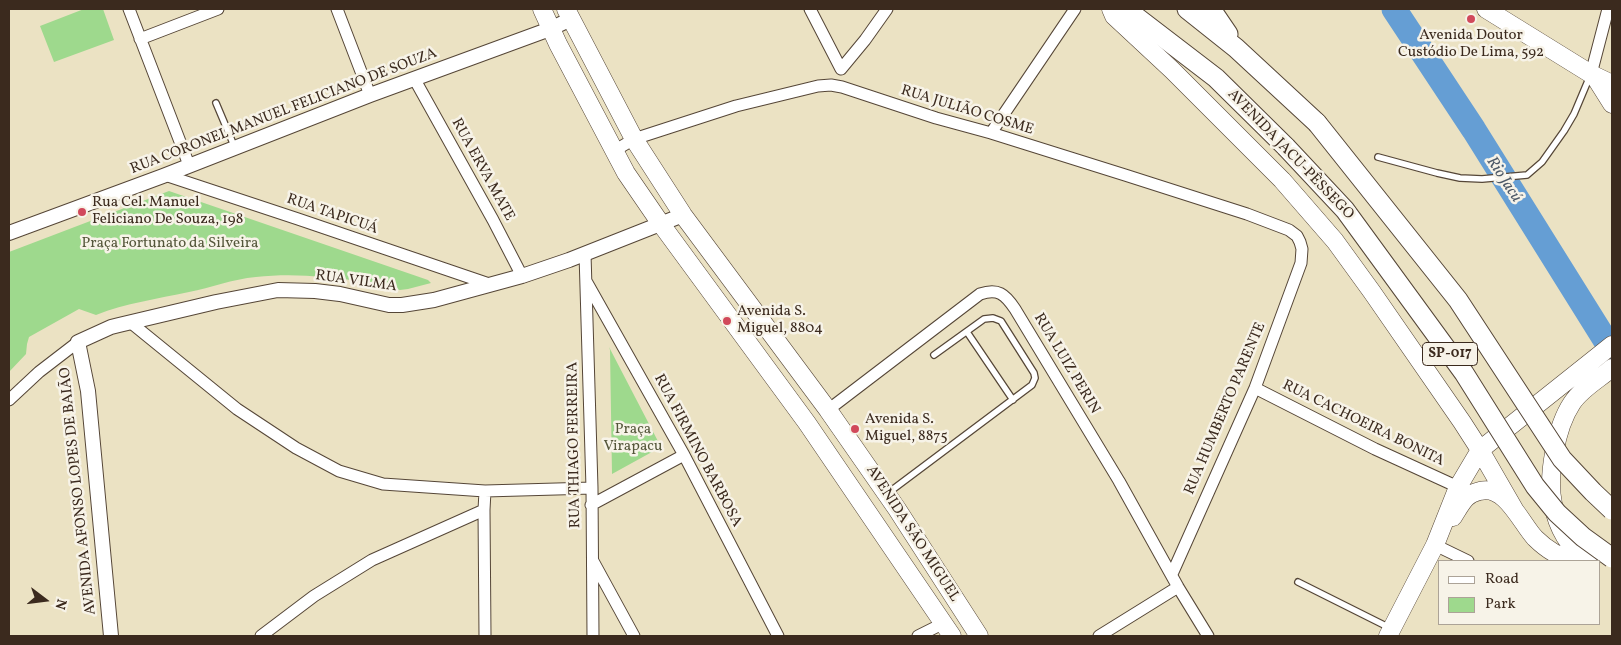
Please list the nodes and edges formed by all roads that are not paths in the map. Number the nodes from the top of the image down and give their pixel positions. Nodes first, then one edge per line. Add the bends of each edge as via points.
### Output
1 (129, 9) edge
2 (218, 9) edge
3 (337, 9) edge
4 (542, 9) edge
5 (810, 9) edge
6 (887, 9) edge
7 (1075, 9) edge
8 (1111, 9) edge
9 (1126, 9) edge
10 (1187, 9) edge
11 (1211, 9) edge
12 (1486, 9) edge
13 (1608, 9) edge
14 (568, 14) edge
15 (550, 29) junction
16 (140, 39) junction
17 (1236, 48) junction
18 (841, 69) junction
19 (1593, 75) junction
20 (415, 80) junction
21 (1612, 84) edge
22 (831, 85) junction
23 (370, 96) junction
24 (216, 103) dead end
25 (1612, 104) edge
26 (991, 133) junction
27 (634, 139) junction
28 (235, 148) junction
29 (614, 151) junction
30 (1378, 157) dead end
31 (189, 165) junction
32 (165, 175) junction
33 (683, 215) junction
34 (661, 224) junction
35 (1288, 230) joint
36 (9, 234) edge
37 (585, 254) junction
38 (522, 276) junction
39 (586, 281) junction
40 (489, 284) junction
41 (130, 322) junction
42 (966, 332) junction
43 (78, 342) junction
44 (1612, 345) edge
45 (934, 355) dead end
46 (1612, 368) edge
47 (1255, 388) junction
48 (9, 400) edge
49 (1012, 400) junction
50 (828, 410) junction
51 (1480, 450) junction
52 (684, 455) junction
53 (1458, 487) junction
54 (592, 488) junction
55 (485, 491) junction
56 (886, 494) junction
57 (591, 505) junction
58 (1514, 509) junction
59 (484, 510) junction
60 (1612, 510) edge
61 (1435, 545) junction
62 (592, 559) junction
63 (1466, 560) edge
64 (1574, 560) edge
65 (1587, 560) edge
66 (1612, 560) edge
67 (1172, 574) junction
68 (1298, 582) dead end
69 (1178, 587) junction
70 (948, 630) edge
71 (1390, 633) edge
72 (111, 636) edge
73 (261, 636) edge
74 (486, 636) edge
75 (593, 636) edge
76 (634, 636) edge
77 (778, 636) edge
78 (918, 636) edge
79 (979, 636) edge
80 (1100, 636) edge
81 (1208, 636) edge

1 - 16 street
2 - 16 street
3 - 23 street
4 - 15 main road, AVENIDA SÃO MIGUEL
5 - 18 street
6 - 18 street
7 - 26 street
8 - 51 main road via 1114,16 1282,180 1329,234
9 - 66 highway, AVENIDA JACU-PÊSSEGO / SP-017, bridge via 1216,78 1345,210 1464,373 1535,486 1558,514
10 - 17 highway, SP-017
11 - 17 highway
12 - 19 main road
13 - 19 street
14 - 15 street, RUA CORONEL MANUEL FELICIANO DE SOUZA
14 - 27 main road, AVENIDA SÃO MIGUEL
15 - 20 street, RUA CORONEL MANUEL FELICIANO DE SOUZA
15 - 29 main road, AVENIDA SÃO MIGUEL
16 - 31 street
17 - 60 highway, SP-017, bridge via 1317,123 1458,300 1562,459
18 - 22 street
19 - 21 main road
19 - 25 main road
19 - 30 lane via 1564,131 1542,162 1527,175 1482,179 1437,174
20 - 23 street, RUA CORONEL MANUEL FELICIANO DE SOUZA
20 - 38 street, RUA ERVA MATE
22 - 26 street, RUA JULIÃO COSME
22 - 27 street, RUA JULIÃO COSME via 736,106
23 - 28 street, RUA CORONEL MANUEL FELICIANO DE SOUZA
24 - 28 lane
26 - 35 street, RUA JULIÃO COSME
27 - 29 street
27 - 33 main road, AVENIDA SÃO MIGUEL
28 - 31 street, RUA CORONEL MANUEL FELICIANO DE SOUZA
29 - 34 main road, AVENIDA SÃO MIGUEL
31 - 32 street, RUA CORONEL MANUEL FELICIANO DE SOUZA
32 - 36 street, RUA CORONEL MANUEL FELICIANO DE SOUZA
32 - 40 street, RUA TAPICUÁ
33 - 34 street, RUA VILMA
33 - 50 main road, AVENIDA SÃO MIGUEL
34 - 37 street, RUA VILMA
34 - 70 main road, AVENIDA SÃO MIGUEL via 807,423
35 - 47 street, RUA HUMBERTO PARENTE via 1300,242 1301,263
37 - 38 street, RUA VILMA
37 - 39 street, RUA THIAGO FERREIRA
38 - 40 street, RUA VILMA
39 - 52 street, RUA FIRMINO BARBOSA
39 - 54 street, RUA THIAGO FERREIRA
40 - 41 street, RUA VILMA via 434,300 402,305 323,292 278,290
41 - 43 street, RUA VILMA
41 - 55 street via 237,409 296,448 339,471 383,484
42 - 45 lane
42 - 49 lane
42 - 49 lane via 984,319 1001,321 1035,378 1032,385
43 - 48 street, RUA VILMA
43 - 72 street, AVENIDA AFONSO LOPES DE BAIÃO via 88,391
44 - 51 main road
46 - 65 main road via 1578,396 1568,410 1554,452 1553,503 1566,539
47 - 53 street, RUA CACHOEIRA BONITA
47 - 67 street, RUA HUMBERTO PARENTE
49 - 56 lane
50 - 56 main road, AVENIDA SÃO MIGUEL
50 - 67 street, RUA LUIZ PERIN via 980,294 990,291 1002,294 1015,309
51 - 53 main road
51 - 58 main road
52 - 57 street
52 - 77 street, RUA FIRMINO BARBOSA
53 - 61 main road
54 - 55 street
54 - 57 street, RUA THIAGO FERREIRA
55 - 59 street
56 - 79 main road, AVENIDA SÃO MIGUEL
57 - 62 street, RUA THIAGO FERREIRA
58 - 61 main road via 1490,490 1473,493 1466,498
58 - 64 main road via 1540,543
59 - 73 street via 372,560 314,596
59 - 74 street
61 - 63 street
61 - 71 main road
62 - 75 street, RUA THIAGO FERREIRA
62 - 76 street
67 - 69 street, RUA LUIZ PERIN
68 - 71 lane
69 - 80 street
69 - 81 street, RUA LUIZ PERIN
70 - 78 street

